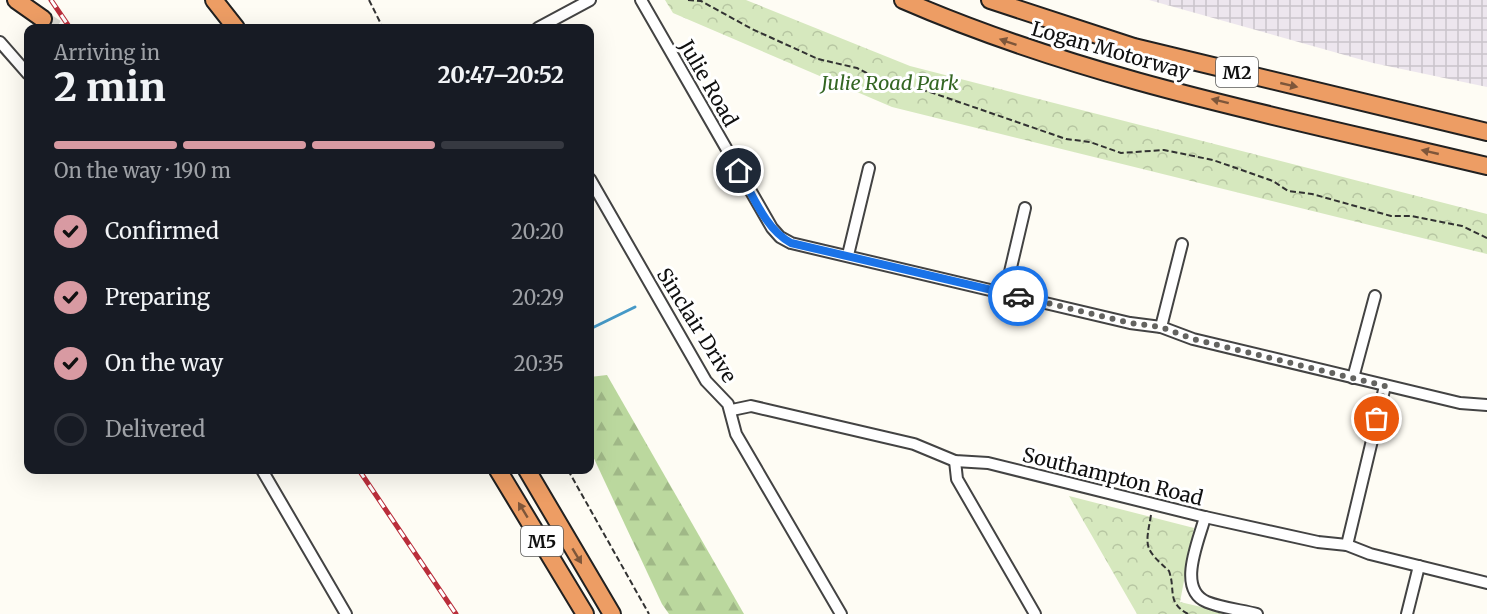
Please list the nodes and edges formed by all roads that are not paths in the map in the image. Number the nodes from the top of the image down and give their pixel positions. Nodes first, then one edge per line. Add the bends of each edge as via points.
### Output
1 (16, 0) edge
2 (214, 0) edge
3 (590, 0) edge
4 (641, 0) edge
5 (903, 0) edge
6 (990, 0) edge
7 (43, 19) tunnel mouth
8 (233, 24) edge
9 (545, 24) edge
10 (0, 42) edge
11 (24, 69) edge
12 (1487, 132) edge
13 (1487, 166) edge
14 (869, 168) dead end
15 (594, 186) edge
16 (1025, 208) dead end
17 (1182, 244) dead end
18 (848, 255) junction
19 (1005, 293) junction
20 (1375, 296) dead end
21 (1161, 327) junction
22 (1353, 378) junction
23 (1385, 386) junction
24 (1487, 403) edge
25 (732, 410) junction
26 (955, 461) junction
27 (264, 474) edge
28 (500, 474) edge
29 (528, 474) edge
30 (1205, 517) junction
31 (1347, 545) junction
32 (1419, 566) junction
33 (1487, 583) edge
34 (346, 614) edge
35 (585, 614) edge
36 (612, 614) edge
37 (841, 614) edge
38 (1035, 614) edge
39 (1257, 614) edge
40 (1407, 614) edge

1 - 7 highway
2 - 8 highway
3 - 9 street
4 - 18 street, Julie Road via 772,228 791,243
13 -> 5 highway, Logan Motorway / M2 via 1124,77 1013,44
6 -> 12 highway, Logan Motorway / M2 via 1134,47
10 - 11 street
14 - 18 street
15 - 25 street, Sinclair Drive via 706,381
16 - 19 street
17 - 21 street
18 - 19 street, Julie Road
19 - 21 street, Julie Road
20 - 22 street
21 - 22 street, Julie Road via 1193,339
22 - 23 street, Julie Road
23 - 24 street, Julie Road via 1467,404
23 - 31 street
25 - 26 street, Southampton Road via 757,408 914,444
25 - 37 street, Sinclair Drive via 736,434
26 - 30 street, Southampton Road via 988,463
26 - 38 street via 957,479
27 - 34 street
35 -> 28 highway, M5
29 -> 36 highway, M5
30 - 31 street, Southampton Road
30 - 39 street via 1190,583 1194,593 1208,602
31 - 32 street, Southampton Road
32 - 33 street, Southampton Road
32 - 40 street

